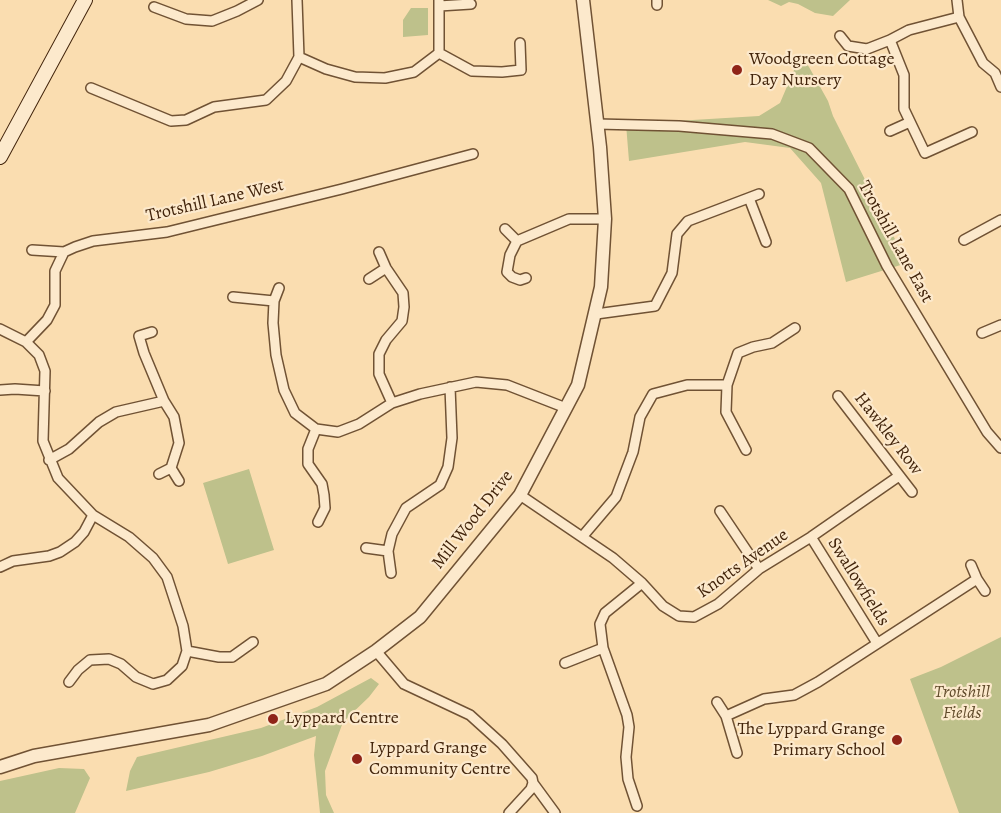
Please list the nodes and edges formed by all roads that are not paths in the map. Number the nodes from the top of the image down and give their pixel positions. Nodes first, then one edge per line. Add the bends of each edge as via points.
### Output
1 (85, 0) edge
2 (258, 0) edge
3 (297, 0) edge
4 (583, 0) edge
5 (957, 0) edge
6 (439, 3) edge
7 (471, 4) dead end
8 (154, 7) dead end
9 (959, 17) junction
10 (840, 36) dead end
11 (890, 40) junction
12 (520, 43) dead end
13 (439, 53) junction
14 (299, 57) junction
15 (998, 71) edge
16 (1001, 87) edge
17 (91, 88) dead end
18 (910, 122) junction
19 (597, 124) junction
20 (890, 131) dead end
21 (972, 132) dead end
22 (473, 154) dead end
23 (0, 157) edge
24 (605, 219) junction
25 (1001, 220) edge
26 (506, 230) dead end
27 (964, 240) dead end
28 (517, 241) junction
29 (766, 242) dead end
30 (32, 250) dead end
31 (64, 252) junction
32 (379, 252) dead end
33 (386, 268) junction
34 (526, 278) dead end
35 (369, 279) dead end
36 (279, 288) dead end
37 (232, 297) dead end
38 (273, 301) junction
39 (596, 314) junction
40 (1001, 325) edge
41 (795, 328) dead end
42 (0, 329) edge
43 (153, 332) dead end
44 (982, 333) dead end
45 (26, 342) junction
46 (727, 385) junction
47 (450, 387) junction
48 (0, 390) edge
49 (45, 391) junction
50 (838, 396) dead end
51 (164, 401) junction
52 (392, 403) junction
53 (566, 408) junction
54 (316, 429) junction
55 (1001, 448) edge
56 (746, 450) dead end
57 (50, 460) junction
58 (171, 468) junction
59 (159, 474) dead end
60 (899, 476) junction
61 (179, 481) dead end
62 (912, 492) dead end
63 (519, 495) junction
64 (720, 511) dead end
65 (93, 515) junction
66 (318, 522) dead end
67 (582, 537) junction
68 (811, 537) junction
69 (366, 548) dead end
70 (388, 551) junction
71 (971, 566) dead end
72 (0, 567) edge
73 (759, 569) junction
74 (391, 573) dead end
75 (977, 579) junction
76 (642, 583) junction
77 (986, 591) dead end
78 (253, 642) dead end
79 (878, 643) junction
80 (603, 648) junction
81 (187, 651) junction
82 (376, 651) junction
83 (565, 663) dead end
84 (69, 682) dead end
85 (717, 702) dead end
86 (726, 716) junction
87 (737, 753) dead end
88 (0, 767) edge
89 (532, 783) junction
90 (637, 806) dead end
91 (509, 813) edge
92 (555, 813) edge

1 - 23 main road
2 - 8 street via 212,21 186,20
3 - 14 street
4 - 19 street, Mill Wood Drive
5 - 9 street
6 - 7 street
6 - 13 street
9 - 11 street via 909,30
9 - 15 street via 983,63
10 - 11 street via 848,46 867,49
11 - 18 street via 904,75 904,109
12 - 13 street via 521,70 472,71
13 - 14 street via 414,72 385,78 355,77
14 - 17 street via 286,81 266,100 214,106 186,120 171,121
15 - 16 street
18 - 20 street
18 - 21 street via 925,153
19 - 24 street, Mill Wood Drive
19 - 55 street, Trotshill Lane East via 772,134 809,148 849,189 887,266 987,432
22 - 31 street, Trotshill Lane West via 178,229 93,241
24 - 28 street via 569,219
24 - 39 street, Mill Wood Drive
25 - 27 street
26 - 28 street
28 - 34 street via 507,272 520,280
29 - 39 street via 754,196 688,221 677,234 672,273 656,306
30 - 31 street
31 - 45 street via 55,271 55,305
32 - 33 street
33 - 35 street
33 - 52 street via 403,293 404,307 402,321 379,354 379,374
36 - 38 street
37 - 38 street
38 - 54 street via 276,356 284,390 295,413
39 - 53 street, Mill Wood Drive via 578,385
40 - 44 street
41 - 46 street via 772,343 738,353
42 - 45 street
43 - 51 street via 140,336
45 - 49 street via 39,355 45,371
46 - 56 street via 726,412
46 - 67 street via 687,385 653,394 640,417 633,452 616,497
47 - 52 street
47 - 53 street via 476,382 507,385
47 - 70 street via 452,438 448,467 440,485 406,508
48 - 49 street
49 - 57 street via 43,441
50 - 60 street, Hawkley Row
51 - 57 street via 116,412
51 - 58 street via 174,417 179,443
52 - 54 street via 338,432
53 - 63 street, Mill Wood Drive
54 - 66 street via 308,448 308,464 322,484 324,495 325,508
57 - 65 street via 58,478
58 - 59 street
58 - 61 street
60 - 62 street, Hawkley Row
60 - 68 street, Knotts Avenue
63 - 67 street, Knotts Avenue
63 - 82 street, Mill Wood Drive via 420,617
64 - 73 street
65 - 72 street via 84,532 60,552
65 - 81 street via 129,537 167,577 177,602
67 - 76 street, Knotts Avenue
68 - 73 street, Knotts Avenue
68 - 79 street, Swallowfields
69 - 70 street
70 - 74 street
71 - 75 street
73 - 76 street, Knotts Avenue via 718,604 694,617 679,616 663,606
75 - 77 street
75 - 79 street, Swallowfields
76 - 80 street via 606,613 600,624
78 - 81 street via 232,657
79 - 86 street, Swallowfields via 794,695 764,699
80 - 83 street
80 - 90 street via 627,714 628,779
81 - 84 street via 182,666 167,680 153,684 110,658 90,660
82 - 88 street, Mill Wood Drive via 326,684 209,724 34,756
82 - 89 street via 404,684 458,708 477,722 523,767
85 - 86 street
86 - 87 street
89 - 91 street
89 - 92 street

